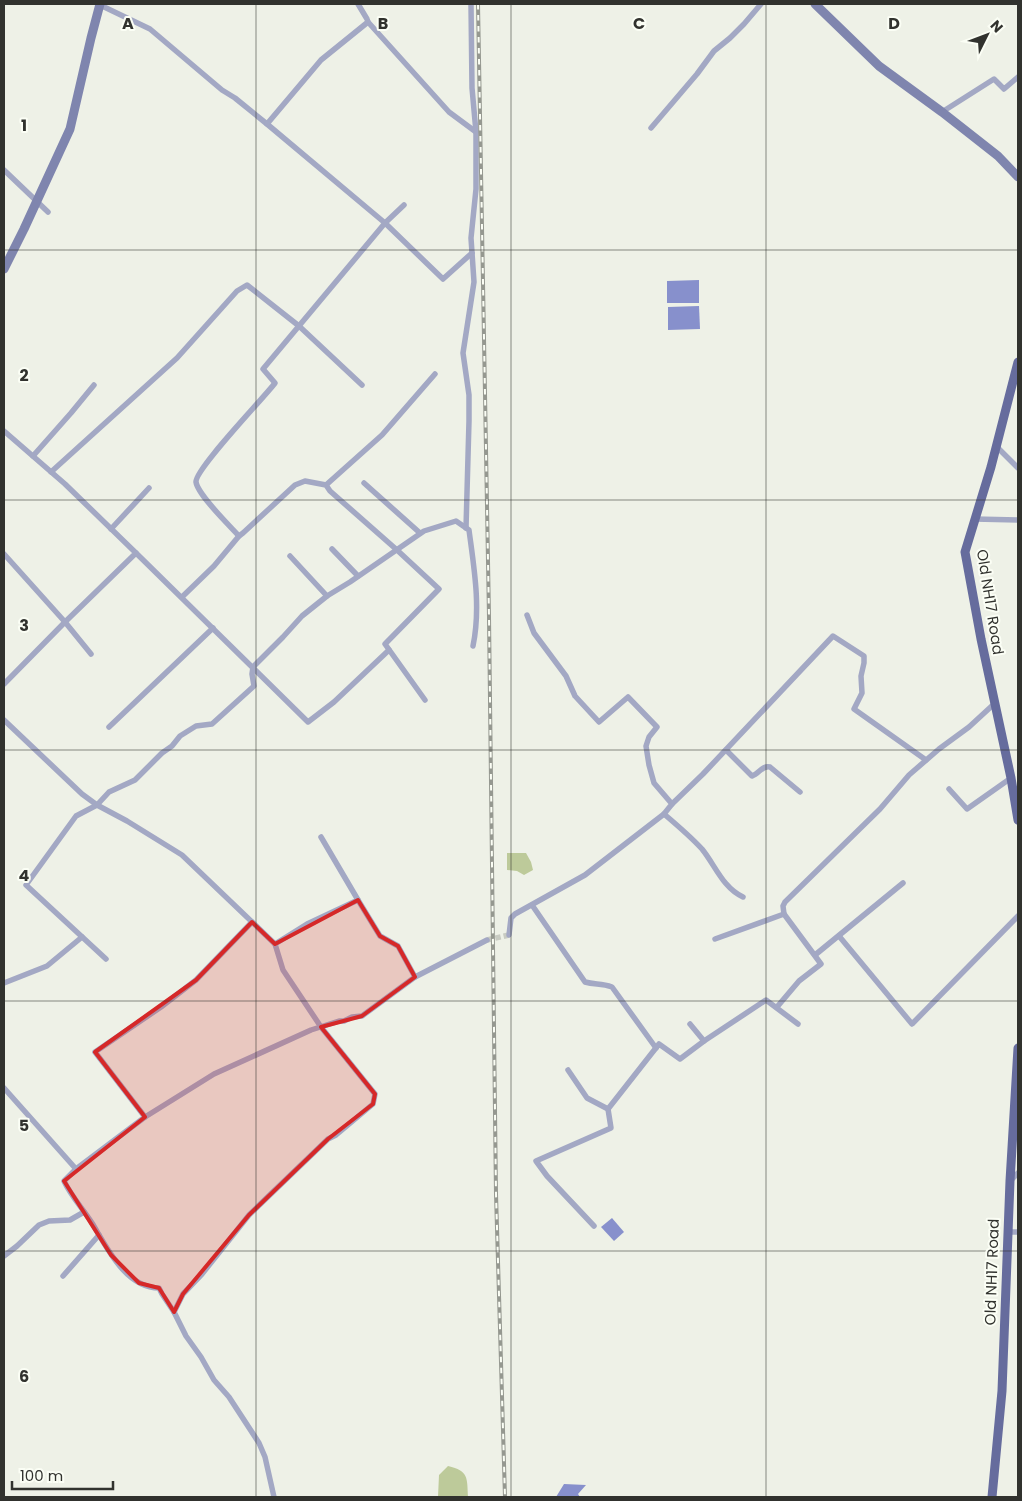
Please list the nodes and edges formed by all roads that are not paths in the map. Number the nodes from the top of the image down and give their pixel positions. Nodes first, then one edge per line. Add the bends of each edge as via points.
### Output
1 (100, 4) edge
2 (358, 4) edge
3 (471, 4) edge
4 (761, 4) edge
5 (815, 4) edge
6 (368, 22) junction
7 (1018, 76) edge
8 (942, 112) junction
9 (267, 124) junction
10 (651, 128) dead end
11 (476, 132) junction
12 (4, 170) edge
13 (1018, 177) edge
14 (37, 201) junction
15 (404, 205) dead end
16 (48, 212) dead end
17 (384, 223) junction
18 (472, 253) junction
19 (4, 269) edge
20 (300, 326) junction
21 (1018, 362) edge
22 (436, 374) dead end
23 (94, 385) dead end
24 (362, 385) dead end
25 (4, 431) edge
26 (996, 446) junction
27 (33, 456) junction
28 (1018, 468) edge
29 (51, 472) junction
30 (364, 483) dead end
31 (326, 485) junction
32 (148, 488) dead end
33 (974, 519) junction
34 (1018, 520) edge
35 (111, 528) junction
36 (466, 528) junction
37 (420, 533) junction
38 (239, 536) junction
39 (332, 549) dead end
40 (397, 550) junction
41 (136, 553) junction
42 (4, 554) edge
43 (290, 556) dead end
44 (358, 576) junction
45 (327, 596) junction
46 (182, 597) junction
47 (527, 615) dead end
48 (65, 622) junction
49 (212, 628) junction
50 (473, 646) dead end
51 (389, 650) junction
52 (91, 654) dead end
53 (253, 668) junction
54 (4, 684) edge
55 (425, 700) dead end
56 (994, 704) junction
57 (4, 720) edge
58 (109, 727) dead end
59 (726, 750) junction
60 (926, 760) junction
61 (1011, 778) junction
62 (949, 789) dead end
63 (800, 792) dead end
64 (672, 804) junction
65 (97, 805) junction
66 (664, 814) junction
67 (1018, 820) edge
68 (321, 837) dead end
69 (903, 883) dead end
70 (742, 897) dead end
71 (358, 900) junction
72 (532, 905) junction
73 (784, 914) junction
74 (1018, 916) edge
75 (252, 922) junction
76 (509, 935) dead end
77 (839, 936) junction
78 (82, 937) junction
79 (715, 939) dead end
80 (487, 940) tunnel mouth
81 (275, 944) junction
82 (815, 955) junction
83 (106, 959) dead end
84 (415, 977) junction
85 (4, 983) edge
86 (776, 1007) junction
87 (690, 1024) dead end
88 (798, 1024) dead end
89 (321, 1027) junction
90 (704, 1041) junction
91 (656, 1048) junction
92 (1018, 1048) edge
93 (568, 1070) dead end
94 (4, 1088) edge
95 (608, 1109) junction
96 (145, 1118) junction
97 (76, 1169) junction
98 (1018, 1173) edge
99 (1010, 1181) junction
100 (84, 1212) junction
101 (594, 1226) dead end
102 (1008, 1232) junction
103 (1018, 1232) edge
104 (99, 1235) junction
105 (4, 1256) edge
106 (63, 1276) dead end
107 (174, 1312) junction
108 (274, 1467) dead end
109 (267, 1470) junction
110 (274, 1497) edge
111 (992, 1497) edge

1 - 9 street via 150,30
1 - 14 main road via 70,129
2 - 6 street
3 - 11 street
4 - 10 street via 714,51
5 - 8 main road via 879,66
6 - 9 street via 321,60
6 - 11 street via 449,112
7 - 8 street via 1004,89 994,78
8 - 13 main road via 998,156
9 - 17 street
11 - 18 street
12 - 14 street
14 - 16 street
14 - 19 main road
15 - 17 street
17 - 18 street via 444,278
17 - 20 street
18 - 36 street via 474,282 463,354 470,421
20 - 24 street
20 - 29 street via 247,285 237,290 177,358
20 - 38 street via 263,369 275,383 206,462 196,478 202,495
21 - 26 main road, Old NH17 Road
22 - 31 street via 382,435
23 - 27 street
25 - 27 street
26 - 28 street
26 - 33 main road, Old NH17 Road
27 - 29 street
29 - 35 street
30 - 37 street
31 - 38 street via 305,481 294,485
31 - 40 street
32 - 35 street
33 - 34 street
33 - 56 main road, Old NH17 Road via 965,552
35 - 41 street
36 - 37 street via 456,521
36 - 50 street via 477,602
37 - 40 street
38 - 46 street
39 - 44 street
40 - 44 street
40 - 51 street via 439,589 385,644
41 - 46 street
41 - 48 street
42 - 48 street
43 - 45 street
44 - 45 street
45 - 53 street via 302,616
46 - 49 street
47 - 64 street via 534,633 566,676 575,696 599,722 628,698 657,727 646,746 649,765 654,783
48 - 52 street
48 - 54 street
49 - 53 street
49 - 58 street
51 - 53 street via 308,722
51 - 55 street
53 - 65 street via 254,686 212,724 196,726 180,736 135,780 108,792
56 - 60 street
56 - 61 main road, Old NH17 Road
57 - 65 street
59 - 60 street via 833,636 864,656 862,693 854,709
59 - 63 street via 752,776 766,766 770,767
59 - 64 street
60 - 73 street via 785,902
61 - 62 street via 967,809
61 - 67 main road, Old NH17 Road
64 - 66 street
65 - 75 street via 182,855
65 - 78 street via 76,816 26,885
66 - 70 street via 701,848 726,884
66 - 72 street via 592,870
68 - 71 street
69 - 77 street
71 - 81 street via 306,924
71 - 84 street via 380,936 398,946
72 - 76 street via 511,918
72 - 91 street via 585,982 612,987
73 - 79 street
73 - 82 street
74 - 77 street via 912,1024
75 - 81 street
75 - 96 street via 196,980 95,1052
77 - 82 street
78 - 83 street
78 - 85 street via 47,966
80 - 84 street
81 - 89 street via 283,970
82 - 86 street via 821,964 799,981
84 - 89 street via 362,1016
86 - 88 street
86 - 90 street via 766,1000
87 - 90 street
89 - 96 street via 214,1074
89 - 107 street via 375,1094 372,1104 328,1139 249,1215 183,1294
90 - 91 street via 680,1059 659,1044
91 - 95 street
92 - 99 main road, Old NH17 Road
93 - 95 street via 587,1098
94 - 97 street
95 - 101 street via 611,1128 536,1161
96 - 97 street
97 - 100 street via 64,1181
98 - 99 street
99 - 102 main road, Old NH17 Road
100 - 104 street
100 - 105 street via 70,1220 49,1220 39,1225
102 - 103 street
102 - 111 main road, Old NH17 Road via 1002,1391
104 - 106 street
104 - 107 street via 128,1275 139,1283 159,1288
107 - 109 street via 214,1380 259,1443
108 - 109 street
109 - 110 street

